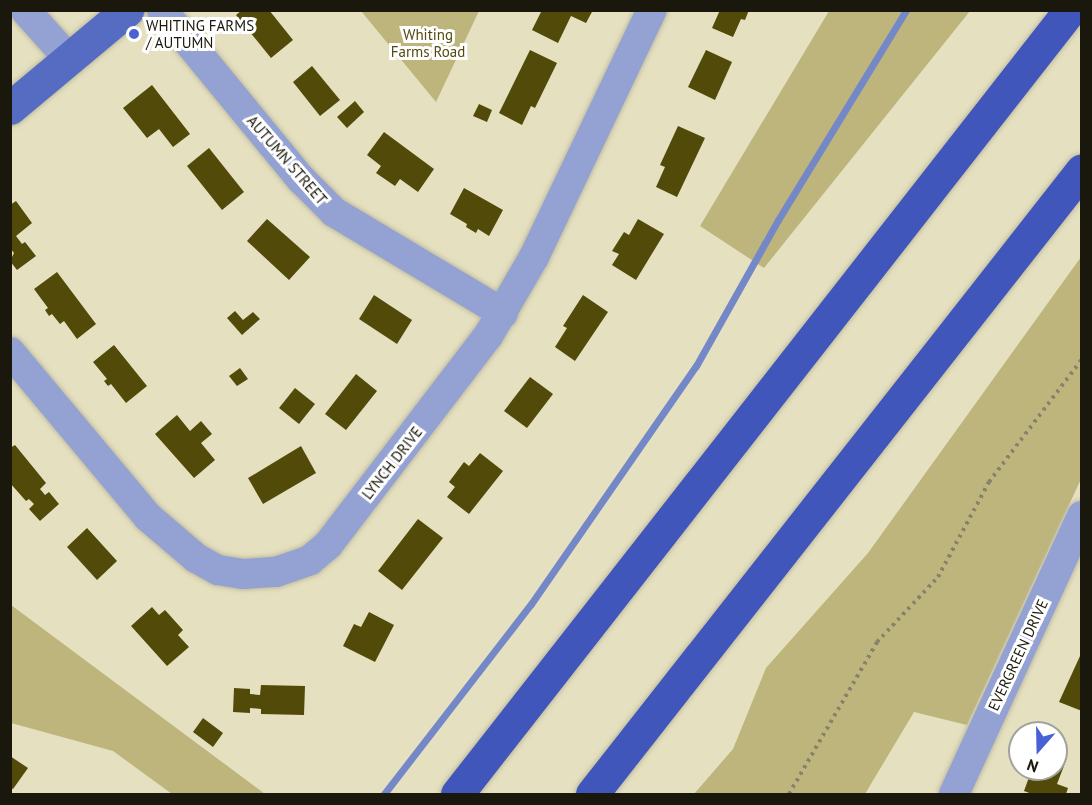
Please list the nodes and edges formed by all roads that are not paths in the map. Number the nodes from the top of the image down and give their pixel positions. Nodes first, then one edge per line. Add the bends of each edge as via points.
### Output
1 (25, 10) edge
2 (127, 10) edge
3 (162, 10) edge
4 (652, 10) edge
5 (1070, 10) edge
6 (69, 59) junction
7 (10, 108) edge
8 (1082, 170) edge
9 (503, 313) junction
10 (10, 352) edge
11 (1082, 516) edge
12 (457, 795) edge
13 (592, 795) edge
14 (954, 795) edge

1 - 6 street
2 - 6 main road
3 - 9 street, AUTUMN STREET via 301,179 334,212
4 - 9 street, LYNCH DRIVE via 534,257
5 - 12 highway
6 - 7 main road
8 - 13 highway
9 - 10 street, LYNCH DRIVE via 473,358 320,553 300,565 258,573 218,570 173,541 148,517
11 - 14 street, EVERGREEN DRIVE

